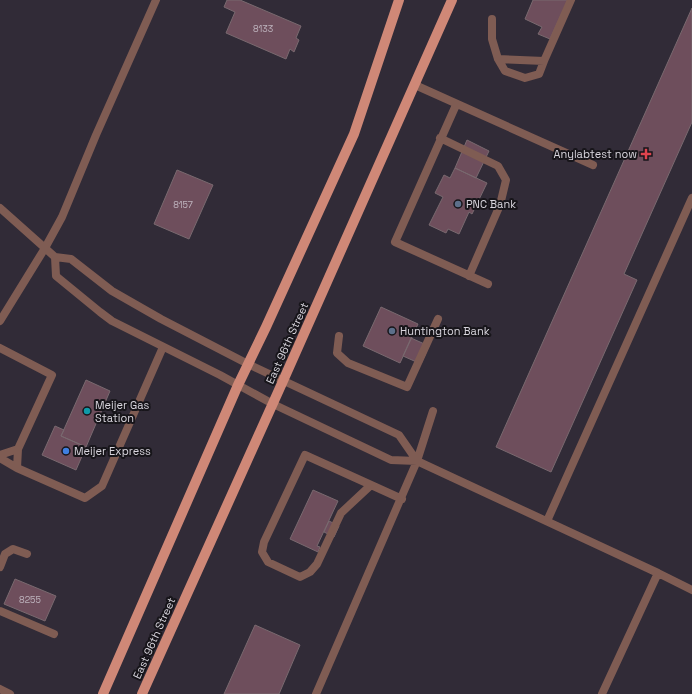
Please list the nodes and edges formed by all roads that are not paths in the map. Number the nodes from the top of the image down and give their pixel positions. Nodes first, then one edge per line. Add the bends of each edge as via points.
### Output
1 (156, 0) edge
2 (399, 0) edge
3 (452, 0) edge
4 (571, 0) edge
5 (492, 19) dead end
6 (498, 59) junction
7 (544, 61) junction
8 (415, 85) junction
9 (456, 104) junction
10 (440, 138) junction
11 (593, 165) dead end
12 (692, 198) edge
13 (0, 208) edge
14 (45, 248) junction
15 (55, 257) junction
16 (469, 276) junction
17 (488, 284) dead end
18 (438, 318) dead end
19 (0, 321) edge
20 (339, 336) dead end
21 (163, 347) junction
22 (0, 348) edge
23 (248, 364) junction
24 (283, 381) junction
25 (238, 385) junction
26 (273, 404) junction
27 (433, 411) dead end
28 (18, 449) junction
29 (0, 455) edge
30 (0, 458) edge
31 (417, 461) junction
32 (17, 468) junction
33 (371, 485) junction
34 (402, 499) junction
35 (547, 521) junction
36 (27, 554) dead end
37 (0, 567) edge
38 (658, 573) junction
39 (692, 590) edge
40 (0, 611) edge
41 (54, 634) dead end
42 (0, 689) edge
43 (10, 694) edge
44 (103, 694) edge
45 (142, 694) edge
46 (316, 694) edge
47 (602, 694) edge

1 - 14 lane via 62,217
2 - 23 main road via 354,134
3 - 8 main road, East 96th Street
4 - 7 lane
5 - 6 lane via 492,39
6 - 7 lane
6 - 7 lane via 505,71 525,78 539,74
8 - 9 lane
8 - 24 main road, East 96th Street
9 - 10 lane
9 - 11 lane
10 - 16 lane via 498,166 506,180 500,205
10 - 16 lane via 395,242
12 - 35 lane
13 - 14 lane
14 - 15 lane
14 - 19 lane
15 - 21 lane via 56,276 112,321
15 - 23 lane via 71,259 112,291
16 - 17 lane
18 - 20 lane via 407,387 348,363 337,353
21 - 25 lane
21 - 32 lane via 102,486 84,498
22 - 28 lane via 52,375
23 - 24 lane
23 - 25 main road
24 - 26 main road, East 96th Street
24 - 31 lane via 400,435
25 - 26 lane
25 - 44 main road
26 - 31 lane via 391,460
26 - 45 main road, East 96th Street
27 - 31 lane
28 - 29 lane
28 - 32 lane
30 - 32 lane
31 - 34 lane
31 - 35 lane
33 - 33 lane via 305,455 264,542 262,552 268,562 300,577 310,572 317,564 341,513
33 - 34 lane
34 - 46 lane
35 - 38 lane
36 - 37 lane via 13,549 5,554
38 - 39 lane
38 - 47 lane
40 - 41 lane
42 - 43 lane

